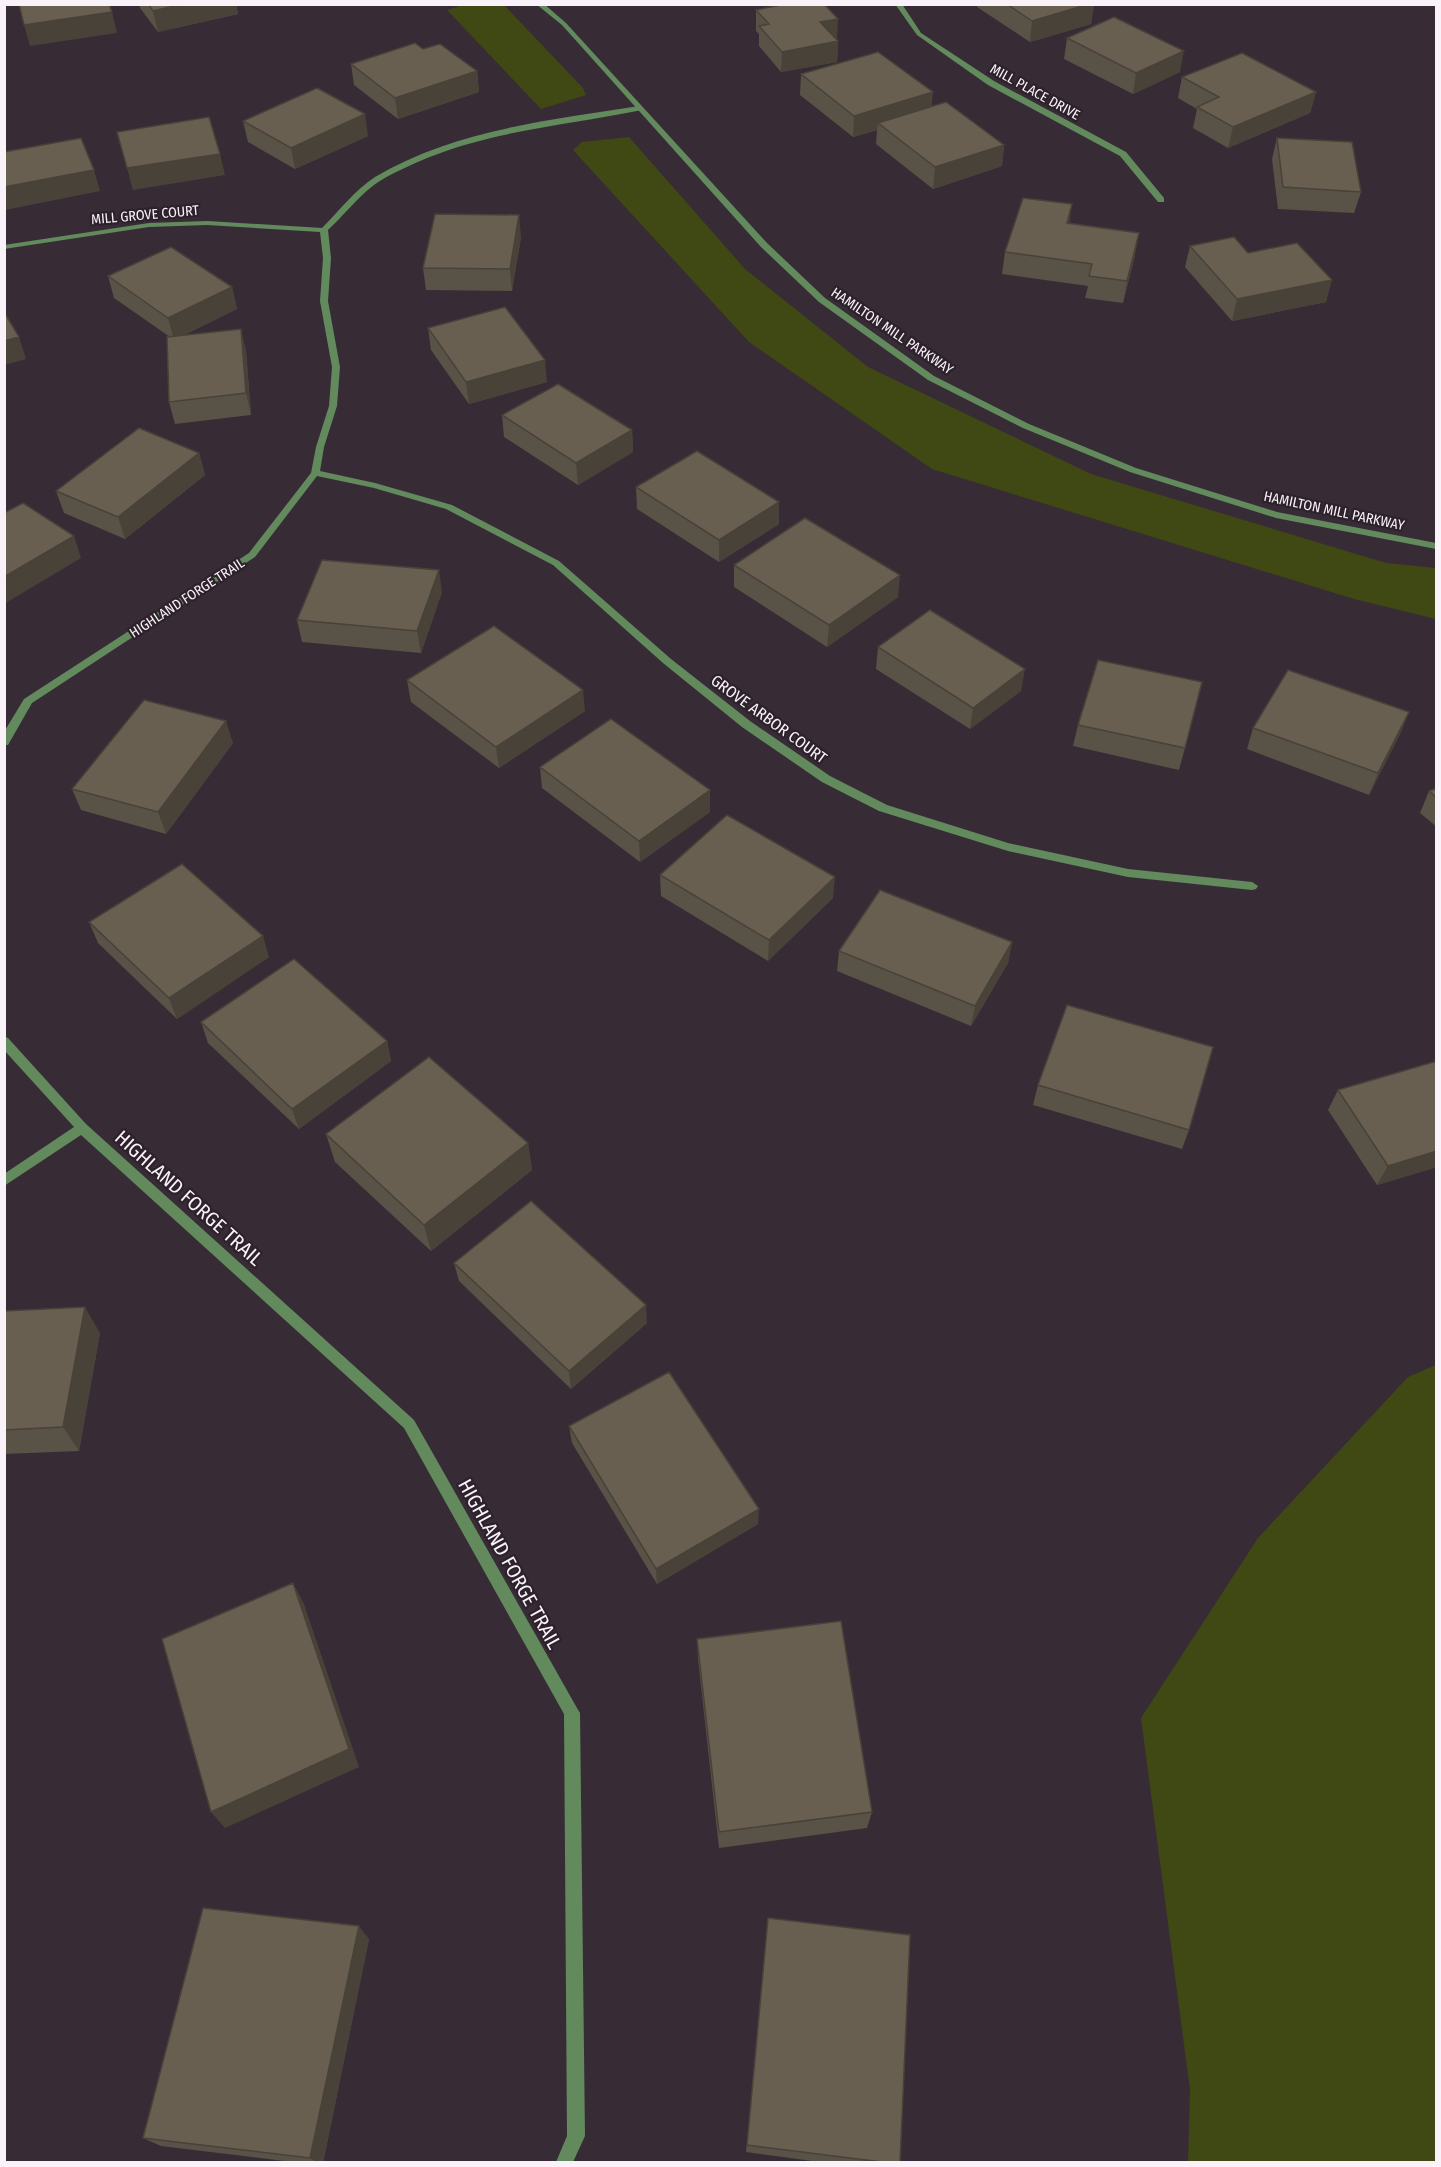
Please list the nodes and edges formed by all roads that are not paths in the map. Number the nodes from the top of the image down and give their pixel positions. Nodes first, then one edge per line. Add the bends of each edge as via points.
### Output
1 (539, 4) edge
2 (898, 4) edge
3 (639, 108) junction
4 (1161, 200) dead end
5 (324, 230) junction
6 (4, 247) edge
7 (315, 473) junction
8 (1437, 546) edge
9 (4, 742) edge
10 (1252, 886) dead end
11 (4, 1041) edge
12 (82, 1128) junction
13 (4, 1181) edge
14 (565, 2163) edge

1 - 3 street, HAMILTON MILL PARKWAY via 564,24
2 - 4 street, MILL PLACE DRIVE via 919,34 991,83 1123,154
3 - 5 street via 530,125 471,140 426,157 376,180
3 - 8 street, HAMILTON MILL PARKWAY via 764,245 822,300 932,378 1026,426 1133,470 1276,515
5 - 6 street, MILL GROVE COURT via 207,223 149,225
5 - 7 street, HIGHLAND FORGE TRAIL via 324,302 336,367 333,406
7 - 9 street, HIGHLAND FORGE TRAIL via 252,555 28,701
7 - 10 street, GROVE ARBOR COURT via 448,507 556,563 667,661 746,724 826,779 883,808 1008,847 1128,873
11 - 12 street, HIGHLAND FORGE TRAIL
12 - 13 street
12 - 14 street, HIGHLAND FORGE TRAIL via 409,1424 572,1713 576,2136

